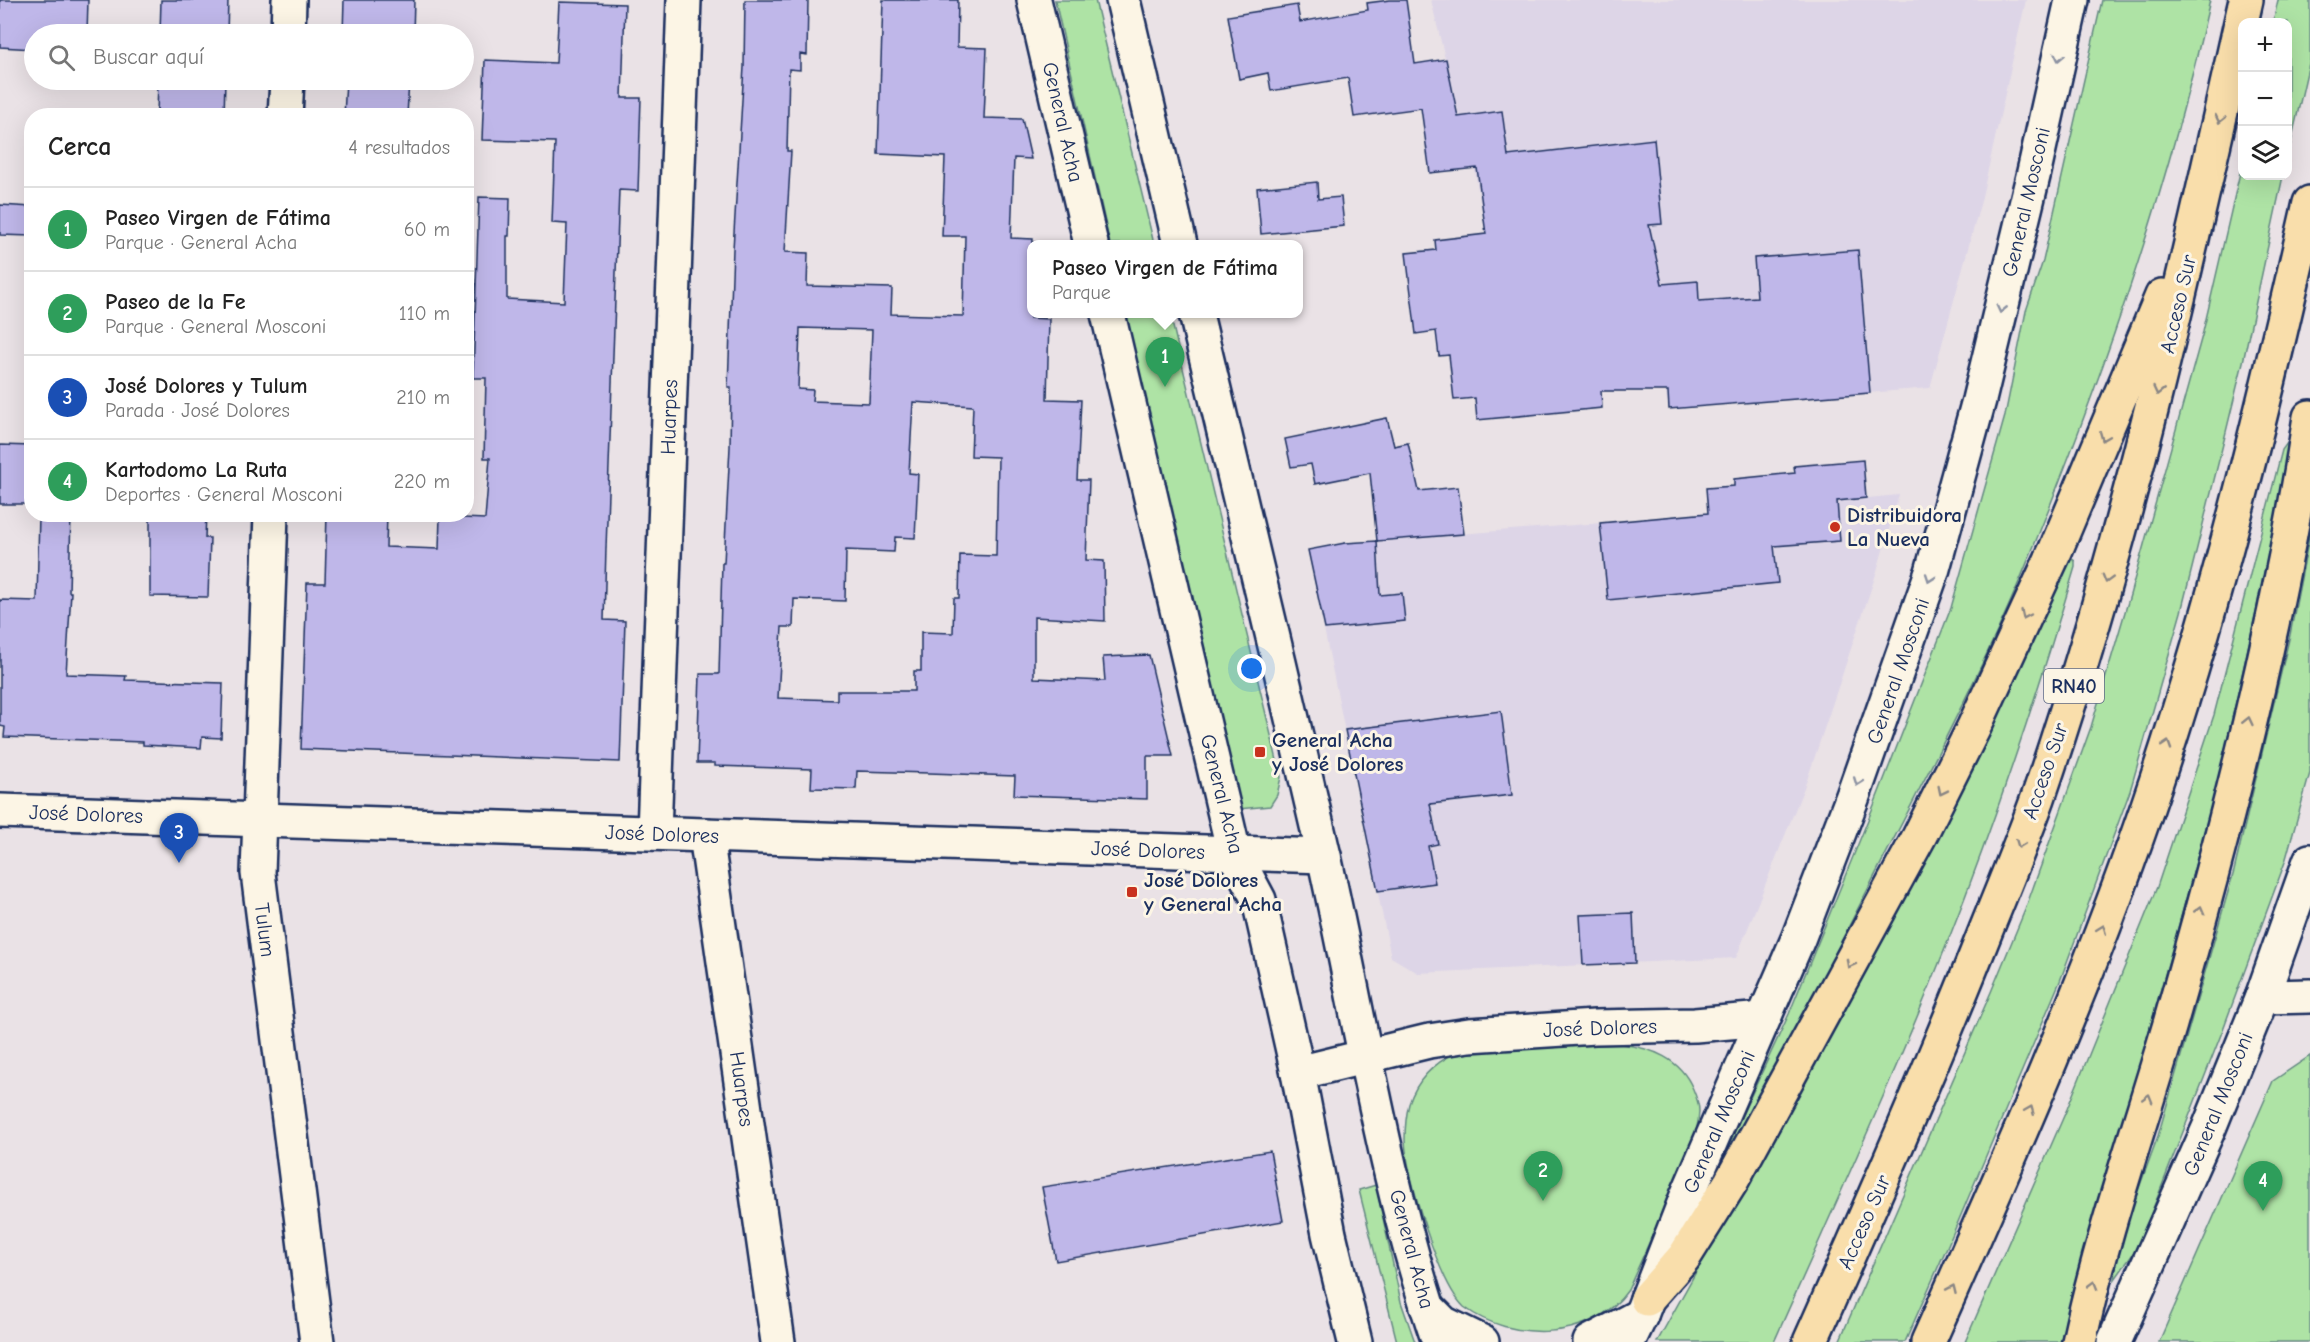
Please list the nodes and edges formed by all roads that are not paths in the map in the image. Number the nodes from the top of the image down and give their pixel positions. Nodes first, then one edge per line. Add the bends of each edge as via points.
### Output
1 (289, 0) edge
2 (684, 0) edge
3 (1034, 0) edge
4 (1123, 0) edge
5 (2072, 0) edge
6 (2246, 0) edge
7 (288, 24) edge
8 (286, 90) edge
9 (285, 108) edge
10 (2209, 167) junction
11 (2310, 203) edge
12 (1090, 240) edge
13 (1179, 240) edge
14 (1109, 318) edge
15 (1197, 318) edge
16 (2310, 417) edge
17 (271, 522) edge
18 (0, 811) edge
19 (260, 820) junction
20 (654, 833) junction
21 (706, 835) junction
22 (1234, 853) junction
23 (1324, 856) junction
24 (2310, 861) edge
25 (2310, 996) edge
26 (2262, 998) junction
27 (1763, 1019) junction
28 (1365, 1057) junction
29 (1298, 1072) junction
30 (1426, 1307) junction
31 (1639, 1319) edge
32 (317, 1342) edge
33 (778, 1342) edge
34 (1355, 1342) edge
35 (1438, 1342) edge
36 (1482, 1342) edge
37 (1590, 1342) edge
38 (1810, 1342) edge
39 (1928, 1342) edge
40 (2079, 1342) edge
41 (2114, 1342) edge

1 - 7 street
2 - 20 street, Huarpes
3 - 12 street, General Acha
4 - 13 street
5 -> 27 street, General Mosconi via 2034,172 1944,534 1850,805
6 -> 10 highway, Acceso Sur / RN40
8 - 9 street
10 -> 31 highway via 2150,329 2093,465 1974,727 1919,837 1731,1182
10 -> 38 highway, Acceso Sur / RN40 via 2156,397 2118,540 2037,801 1930,1070
39 -> 11 highway via 2033,1102 2156,782 2259,420
14 - 22 street, General Acha
15 - 23 street, General Acha
40 -> 16 highway via 2232,790 2287,546
17 - 19 street, Tulum
18 - 19 street, José Dolores
19 - 20 street, José Dolores
19 - 32 street, Tulum via 258,873
20 - 21 street, José Dolores
21 - 22 street, José Dolores
21 - 33 street, Huarpes
22 - 23 street, José Dolores
22 - 29 street, General Acha via 1259,900
23 - 28 street, General Acha
24 - 26 street, General Mosconi
25 - 26 street
26 - 41 street, General Mosconi
27 - 28 street, José Dolores via 1469,1035
27 - 31 street, General Mosconi
28 - 29 street, José Dolores
28 - 30 street, General Acha
29 - 34 street, General Acha via 1329,1234
30 - 35 street, General Acha
30 - 36 street via 1443,1323
31 - 37 street

